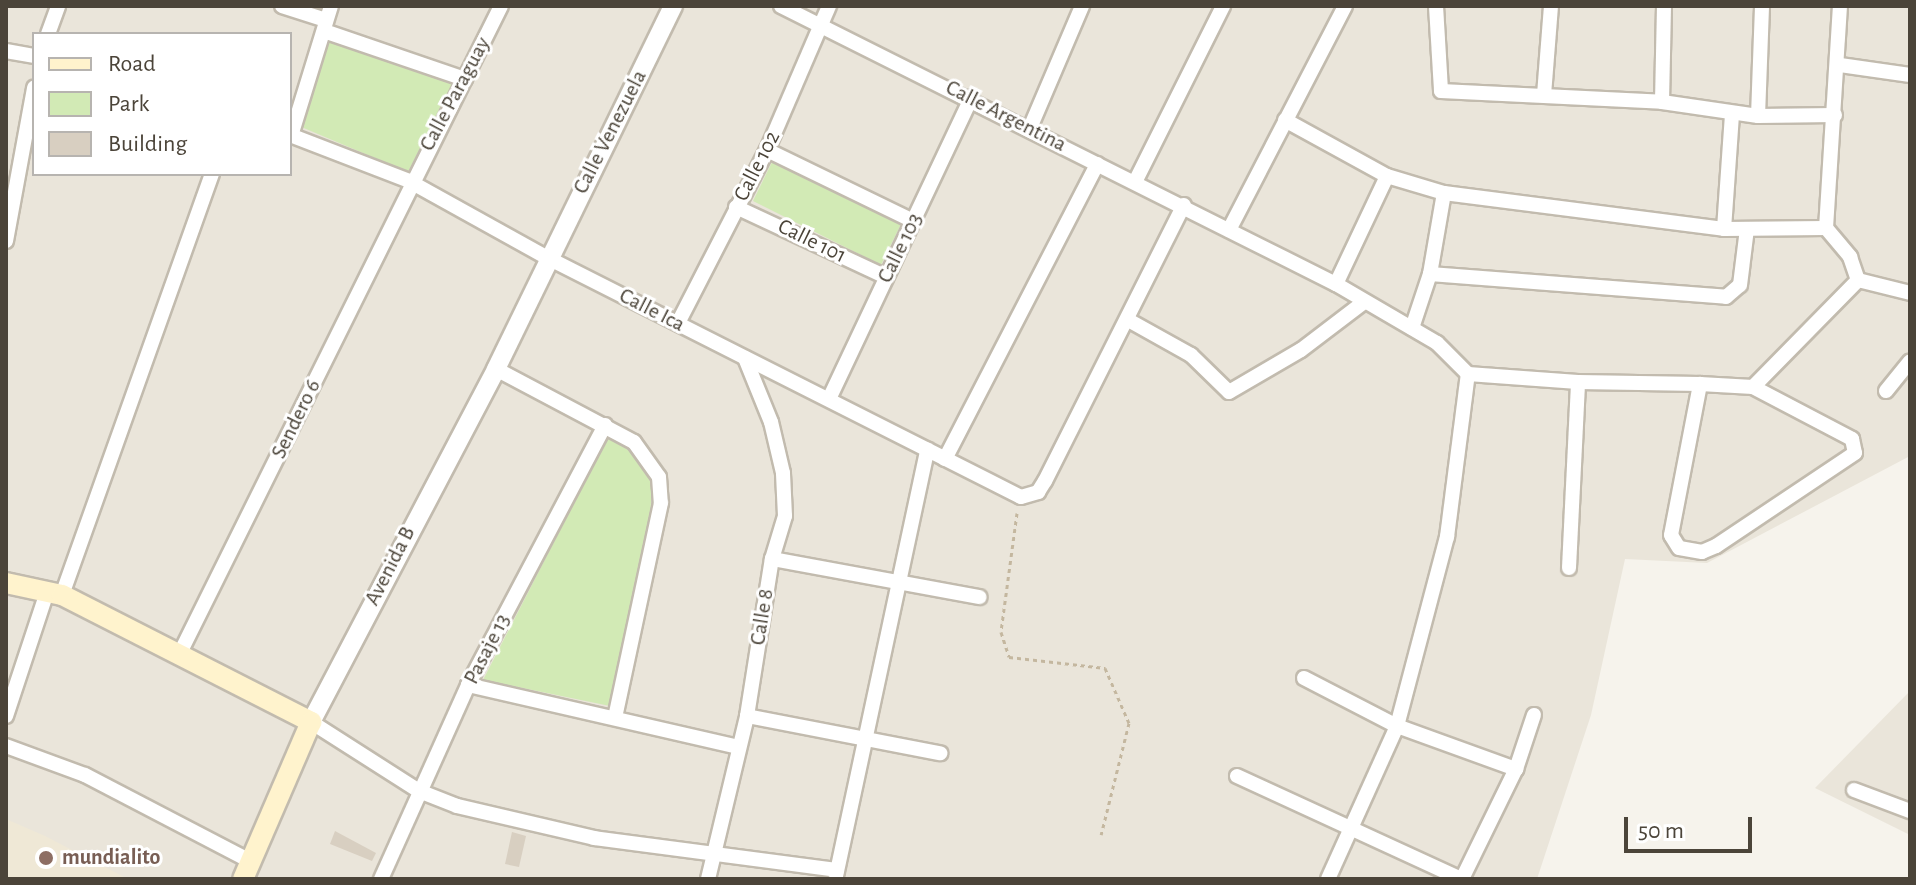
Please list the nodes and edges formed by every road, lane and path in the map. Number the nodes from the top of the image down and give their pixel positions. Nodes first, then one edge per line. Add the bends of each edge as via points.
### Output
1 (58, 6) edge
2 (282, 6) edge
3 (501, 6) edge
4 (673, 6) edge
5 (781, 6) edge
6 (829, 6) edge
7 (1080, 6) edge
8 (1223, 6) edge
9 (1345, 6) edge
10 (1436, 6) edge
11 (1551, 6) edge
12 (1664, 6) edge
13 (1762, 6) edge
14 (1840, 6) edge
15 (327, 19) edge
16 (818, 25) junction
17 (49, 32) edge
18 (6, 51) edge
19 (32, 56) edge
20 (1840, 65) junction
21 (1910, 75) edge
22 (465, 79) junction
23 (1544, 95) junction
24 (972, 97) junction
25 (32, 99) edge
26 (1662, 102) junction
27 (1732, 114) junction
28 (1835, 115) junction
29 (1758, 116) junction
30 (1285, 120) junction
31 (1030, 128) junction
32 (292, 129) edge
33 (292, 136) edge
34 (767, 150) junction
35 (1097, 164) junction
36 (211, 176) edge
37 (1387, 176) junction
38 (1136, 180) junction
39 (409, 181) junction
40 (1444, 193) junction
41 (1184, 205) junction
42 (736, 207) junction
43 (913, 221) junction
44 (1826, 228) junction
45 (1724, 229) junction
46 (1747, 229) junction
47 (1229, 230) junction
48 (6, 241) edge
49 (546, 257) junction
50 (1430, 274) junction
51 (886, 277) junction
52 (1858, 280) junction
53 (1336, 284) junction
54 (1910, 293) edge
55 (1364, 302) junction
56 (1130, 321) junction
57 (678, 323) junction
58 (1412, 328) junction
59 (745, 358) junction
60 (1910, 361) edge
61 (496, 369) junction
62 (1468, 374) junction
63 (1578, 382) junction
64 (1700, 384) junction
65 (1753, 387) junction
66 (1886, 391) dead end
67 (829, 399) junction
68 (605, 425) junction
69 (927, 450) junction
70 (945, 459) junction
71 (1014, 496) junction
72 (772, 559) junction
73 (1569, 568) dead end
74 (897, 580) junction
75 (6, 583) edge
76 (55, 594) junction
77 (980, 597) dead end
78 (179, 655) junction
79 (1304, 678) dead end
80 (468, 685) junction
81 (1534, 715) dead end
82 (6, 716) edge
83 (747, 716) junction
84 (615, 717) junction
85 (311, 722) junction
86 (1397, 726) junction
87 (865, 738) junction
88 (6, 746) edge
89 (739, 747) junction
90 (940, 753) dead end
91 (1516, 769) junction
92 (1237, 776) dead end
93 (1854, 790) dead end
94 (419, 791) junction
95 (1910, 811) edge
96 (1351, 828) junction
97 (1101, 835) dead end
98 (711, 850) junction
99 (246, 869) edge
100 (836, 874) edge
101 (381, 879) edge
102 (708, 879) edge
103 (1328, 879) edge
104 (1461, 879) edge

1 - 17 street
2 - 15 street
3 - 22 street, Calle Paraguay
4 - 49 street, Calle Venezuela
5 - 16 street, Calle Argentina
6 - 16 street, Calle 102
7 - 31 street
8 - 38 street
9 - 30 street
10 - 23 street via 1441,91
11 - 23 street
12 - 26 street
13 - 29 street
14 - 20 street
15 - 22 street
15 - 32 street
16 - 24 street, Calle Argentina
16 - 34 street, Calle 102
18 - 19 street
20 - 21 street
20 - 28 street
22 - 39 street, Calle Paraguay
23 - 26 street
24 - 31 street, Calle Argentina
24 - 43 street, Calle 103
25 - 48 street
26 - 27 street
27 - 29 street
27 - 45 street
28 - 29 street
28 - 44 street
30 - 37 street
30 - 47 street
31 - 35 street, Calle Argentina
33 - 39 street, Calle Ica
34 - 42 street, Calle 102
34 - 43 street
35 - 38 street, Calle Argentina
35 - 70 street
36 - 76 street
37 - 40 street
37 - 53 street
38 - 41 street, Calle Argentina
39 - 49 street, Calle Ica
39 - 78 street, Sendero 6
40 - 45 street
40 - 50 street
41 - 47 street, Calle Argentina
41 - 56 street
42 - 51 street, Calle 101
42 - 57 street, Calle 102
43 - 51 street, Calle 103
44 - 46 street
44 - 52 street via 1842,244
45 - 46 street
46 - 50 street via 1740,285 1726,297
47 - 53 street, Calle Argentina
49 - 57 street, Calle Ica
49 - 61 street, Avenida B
50 - 58 street
51 - 67 street, Calle 103
52 - 54 street
52 - 65 street
53 - 55 street, Calle Argentina
55 - 56 street via 1301,350 1229,392 1191,355
55 - 58 street, Calle Argentina
56 - 71 street via 1038,492
57 - 59 street, Calle Ica
58 - 62 street, Calle Argentina
59 - 67 street, Calle Ica
59 - 72 street, Calle 8 via 771,422 783,473 785,516
60 - 66 street
61 - 68 street
61 - 85 street, Avenida B
62 - 63 street
62 - 86 street via 1447,537
63 - 64 street
63 - 73 street
64 - 65 street
64 - 65 street via 1671,535 1679,548 1691,551 1716,546 1855,453 1852,439
67 - 69 street, Calle Ica
68 - 80 street, Pasaje 13
68 - 84 street via 648,455 659,477 661,503
69 - 70 street, Calle Ica
69 - 74 street
70 - 71 street, Calle Ica
71 - 97 path via 1001,632 1009,657 1105,668 1129,723
72 - 74 street
72 - 83 street, Calle 8
74 - 77 street
74 - 87 street
75 - 76 main road
76 - 78 main road
76 - 82 street
78 - 85 main road
79 - 86 street
80 - 84 street
80 - 94 street, Pasaje 13
81 - 91 street
83 - 87 street
83 - 89 street, Calle 8
84 - 89 street
85 - 94 street
85 - 99 main road, Avenida B
86 - 91 street
86 - 96 street
87 - 90 street
87 - 100 street
88 - 99 street via 85,775
89 - 98 street, Calle 8
91 - 104 street
92 - 96 street
93 - 95 street
94 - 98 street via 457,806 594,838
94 - 101 street, Pasaje 13
96 - 103 street
96 - 104 street
98 - 100 street
98 - 102 street, Calle 8

